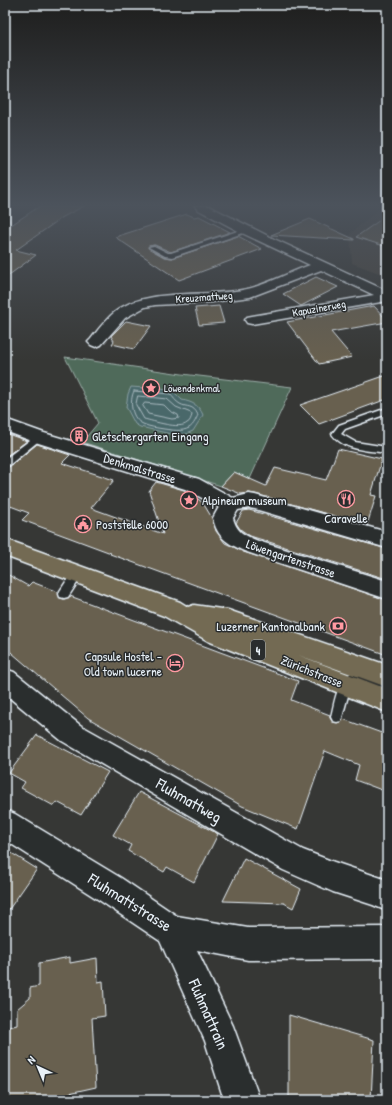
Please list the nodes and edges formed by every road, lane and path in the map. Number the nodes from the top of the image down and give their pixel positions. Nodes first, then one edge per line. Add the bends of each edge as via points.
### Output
1 (306, 258) edge
2 (322, 265) junction
3 (387, 297) edge
4 (252, 320) dead end
5 (96, 342) dead end
6 (387, 411) edge
7 (5, 425) edge
8 (38, 437) junction
9 (387, 450) edge
10 (5, 464) edge
11 (231, 505) junction
12 (387, 540) edge
13 (5, 547) edge
14 (77, 574) junction
15 (387, 590) edge
16 (64, 594) dead end
17 (172, 609) junction
18 (387, 676) edge
19 (5, 679) edge
20 (387, 683) edge
21 (346, 685) junction
22 (387, 701) edge
23 (337, 717) dead end
24 (5, 824) edge
25 (387, 896) edge
26 (171, 930) junction
27 (387, 943) edge
28 (242, 1100) edge

1 - 2 street, Kapuzinerweg
2 - 3 street, Kapuzinerweg
2 - 5 street, Kreuzmattweg via 250,293 155,301 129,308
3 - 4 street, Kapuzinerweg
6 - 9 lane via 342,427 336,434 354,445
7 - 8 street, Denkmalstrasse
8 - 10 lane
8 - 11 street, Denkmalstrasse via 192,484
11 - 12 street via 255,502
11 - 15 street, Löwengartenstrasse via 223,518 225,529 231,537 251,546
13 - 14 main road, Zürichstrasse / 4
14 - 16 lane
14 - 17 main road, Zürichstrasse / 4
17 - 18 main road, Zürichstrasse / 4 via 228,620
17 - 21 main road, Zürichstrasse / 4 via 217,634
19 - 25 street, Fluhmattweg via 71,733 287,856 333,877
20 - 21 lane via 358,677 349,680
21 - 22 main road, Zürichstrasse / 4
21 - 23 lane
24 - 26 street, Fluhmattstrasse via 110,888
26 - 27 street, Fluhmattstrasse via 248,944
26 - 28 street, Fluhmattrain via 221,1038

